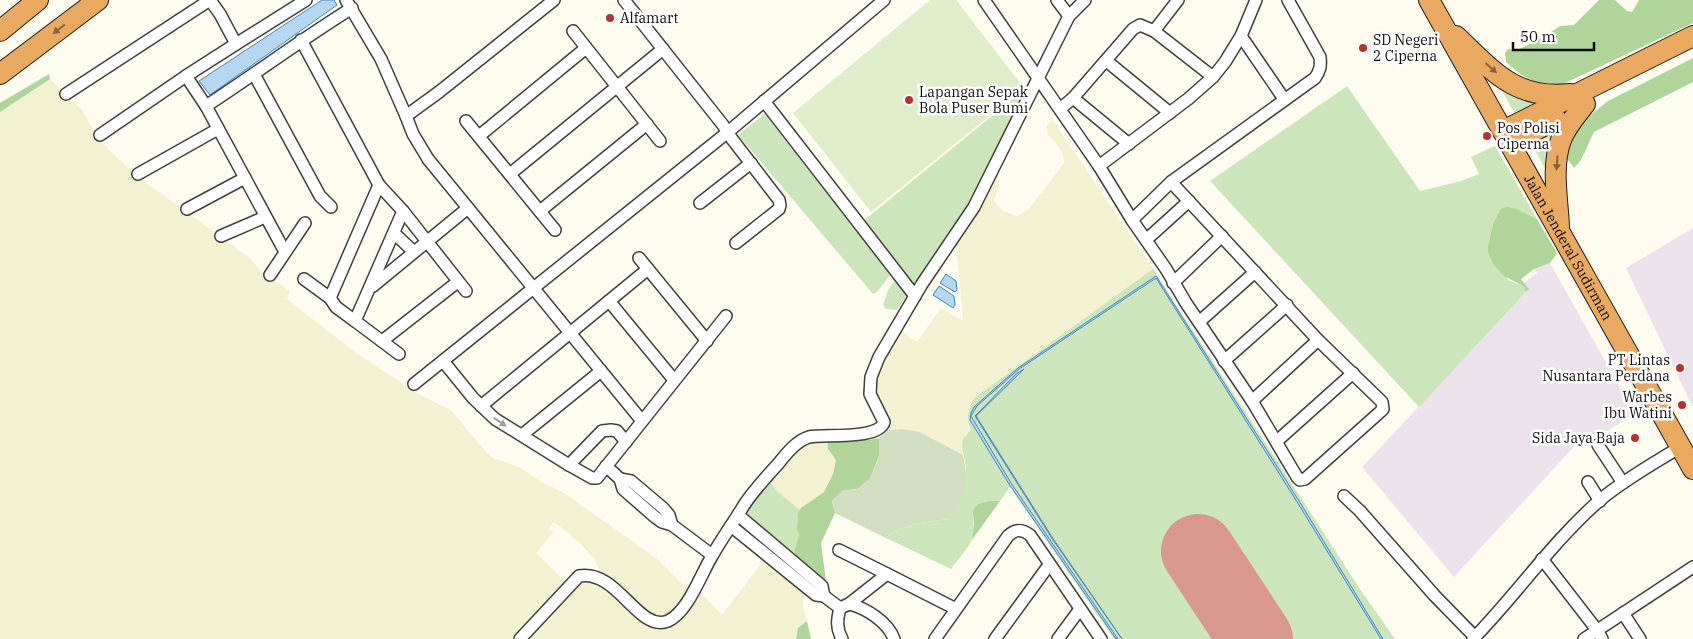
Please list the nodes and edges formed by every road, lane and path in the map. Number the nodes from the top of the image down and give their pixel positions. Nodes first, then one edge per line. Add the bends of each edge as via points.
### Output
1 (38, 0) edge
2 (98, 0) edge
3 (210, 0) edge
4 (306, 0) edge
5 (554, 0) edge
6 (624, 0) edge
7 (884, 0) edge
8 (984, 0) edge
9 (1057, 0) edge
10 (1085, 0) edge
11 (1178, 0) edge
12 (1256, 0) edge
13 (1288, 0) edge
14 (1429, 0) edge
15 (348, 3) edge
16 (1069, 16) junction
17 (1442, 23) junction
18 (1154, 30) junction
19 (0, 31) edge
20 (573, 31) dead end
21 (1241, 36) junction
22 (1693, 36) edge
23 (300, 40) junction
24 (236, 44) junction
25 (1693, 47) edge
26 (586, 48) junction
27 (663, 49) junction
28 (1109, 63) dead end
29 (0, 74) edge
30 (254, 74) junction
31 (186, 76) junction
32 (1038, 76) junction
33 (1213, 77) junction
34 (616, 86) junction
35 (66, 94) dead end
36 (1073, 98) junction
37 (1582, 98) junction
38 (1284, 99) junction
39 (764, 101) junction
40 (206, 106) junction
41 (1060, 109) junction
42 (1170, 113) junction
43 (406, 116) junction
44 (466, 121) dead end
45 (647, 124) junction
46 (218, 129) junction
47 (728, 132) junction
48 (100, 135) dead end
49 (479, 136) junction
50 (1506, 137) junction
51 (660, 141) dead end
52 (1129, 144) junction
53 (751, 163) junction
54 (1099, 166) junction
55 (138, 174) dead end
56 (510, 174) junction
57 (245, 178) junction
58 (1171, 182) junction
59 (379, 185) junction
60 (1188, 202) junction
61 (700, 203) dead end
62 (331, 207) dead end
63 (468, 208) junction
64 (187, 210) dead end
65 (403, 211) junction
66 (540, 212) junction
67 (266, 217) junction
68 (1132, 220) junction
69 (305, 223) dead end
70 (555, 230) dead end
71 (1559, 231) junction
72 (394, 233) junction
73 (221, 236) dead end
74 (1222, 236) junction
75 (1146, 240) junction
76 (427, 241) junction
77 (736, 243) dead end
78 (285, 252) junction
79 (414, 252) junction
80 (639, 258) dead end
81 (648, 270) junction
82 (1255, 272) junction
83 (270, 274) dead end
84 (304, 279) dead end
85 (457, 280) junction
86 (1173, 283) junction
87 (370, 288) junction
88 (534, 288) junction
89 (466, 291) dead end
90 (915, 296) junction
91 (330, 298) junction
92 (609, 301) junction
93 (1287, 305) junction
94 (726, 316) dead end
95 (355, 321) junction
96 (1199, 322) junction
97 (570, 333) junction
98 (1318, 340) junction
99 (707, 341) junction
100 (382, 342) junction
101 (399, 354) dead end
102 (443, 361) junction
103 (1224, 361) junction
104 (601, 371) junction
105 (1353, 373) junction
106 (674, 380) junction
107 (414, 384) dead end
108 (1252, 401) junction
109 (481, 406) junction
110 (642, 421) junction
111 (522, 435) junction
112 (1277, 441) junction
113 (626, 442) junction
114 (1598, 445) dead end
115 (1680, 446) junction
116 (569, 465) junction
117 (606, 466) junction
118 (1693, 469) edge
119 (1588, 482) dead end
120 (1623, 483) junction
121 (1344, 496) dead end
122 (1600, 501) junction
123 (738, 515) junction
124 (731, 526) junction
125 (839, 550) dead end
126 (712, 555) junction
127 (1542, 559) junction
128 (1049, 565) junction
129 (1693, 568) edge
130 (886, 574) junction
131 (824, 596) junction
132 (845, 606) junction
133 (956, 609) junction
134 (1080, 609) junction
135 (1624, 613) junction
136 (1600, 634) edge
137 (1474, 638) edge
138 (520, 639) edge
139 (842, 639) edge
140 (894, 639) edge
141 (935, 639) edge
142 (995, 639) edge
143 (1058, 639) edge
144 (1101, 639) edge
145 (1584, 639) edge
146 (1640, 639) edge

1 - 19 highway
2 -> 29 highway
3 - 24 street
3 - 35 street
4 - 24 street
5 - 43 street
6 - 27 street
7 - 39 street
8 - 32 street
9 - 16 street
10 - 16 street
11 - 18 street
12 - 21 street
13 - 38 street via 1320,57 1321,65 1315,78
14 - 17 highway, Jalan Jenderal Sudirman
15 - 23 street
15 - 43 street via 381,59
16 - 32 street
17 -> 37 highway via 1499,75 1518,87 1536,94
17 - 50 highway, Jalan Jenderal Sudirman
18 - 33 street
18 - 36 street via 1137,26
20 - 26 street
21 - 33 street
21 - 38 street
22 - 37 highway
23 - 30 street
23 - 59 street
24 - 31 street
25 - 37 highway
26 - 34 street
26 - 49 street
27 - 34 street
27 - 47 street
28 - 42 street
30 - 40 street
30 - 62 street via 320,196
31 - 40 street
31 - 48 street
32 - 41 street
32 - 90 street via 974,207
33 - 42 street
34 - 45 street
34 - 56 street
36 - 41 street
36 - 52 street
37 - 50 highway
37 -> 71 highway via 1558,150
38 - 58 street
39 - 47 street
39 - 90 street
40 - 46 street
41 - 54 street
42 - 52 street
43 - 63 street via 428,159
44 - 49 street
45 - 51 street
45 - 66 street
46 - 55 street
46 - 57 street
47 - 53 street
47 - 88 street
49 - 56 street
50 - 71 highway, Jalan Jenderal Sudirman
52 - 54 street
53 - 61 street
53 - 77 street via 779,200 780,206
54 - 68 street
56 - 66 street
57 - 64 street
57 - 67 street
58 - 60 street
58 - 68 street
59 - 65 street
59 - 91 street
60 - 74 street
60 - 75 street
63 - 76 street
63 - 88 street
65 - 72 street
65 - 76 street
66 - 70 street
67 - 73 street
67 - 78 street
68 - 75 street
69 - 78 street
71 - 115 highway, Jalan Jenderal Sudirman
72 - 79 street
72 - 87 street
74 - 82 street
74 - 86 street
75 - 86 street
76 - 79 street
76 - 85 street
78 - 83 street
79 - 87 street
80 - 81 street
81 - 92 street
81 - 99 street
82 - 93 street
82 - 96 street
84 - 91 street
85 - 89 street
85 - 100 street
86 - 96 street
87 - 95 street
88 - 97 street
88 - 102 street
90 - 123 street via 879,357 871,377 870,394 883,425 868,433 809,437 797,444 756,488
91 - 95 street
92 - 97 street
92 - 106 street
93 - 98 street
93 - 103 street
94 - 99 street
95 - 100 street
96 - 103 street
97 - 104 street
97 - 109 street
98 - 105 street
98 - 108 street
99 - 106 street
100 - 101 street
102 - 107 street
102 - 109 street
103 - 108 street
104 - 110 street
104 - 111 street
105 - 112 street
105 - 112 street via 1382,402 1383,409 1306,479 1300,480
106 - 110 street
108 - 112 street
109 -> 111 street via 495,419
110 - 113 street
111 - 116 street
113 - 116 street via 617,431 602,431
113 - 117 street
114 - 120 street
115 - 118 highway, Jalan Jenderal Sudirman
115 - 120 street
116 - 117 street via 592,478 596,478
117 - 126 street via 620,479 623,489 659,513 662,522 672,525
119 - 122 street
120 - 122 street
121 - 137 street
122 - 127 street
123 - 124 street
123 - 131 street via 822,586
124 - 126 street
124 - 131 street via 816,595
125 - 130 street
126 - 138 street via 690,598 677,615 667,621 656,622 641,614 606,581 588,574 579,576
127 - 136 street
127 - 137 street
128 - 133 street via 1030,535 1024,531 1013,531
128 - 134 street
128 - 142 street
129 - 135 street
130 - 132 street
130 - 133 street
131 - 132 street
132 - 139 street via 837,618
132 - 140 street via 858,606 872,615
133 - 141 street
134 - 143 street
134 - 144 street
135 - 136 street
135 - 146 street
136 - 145 street

